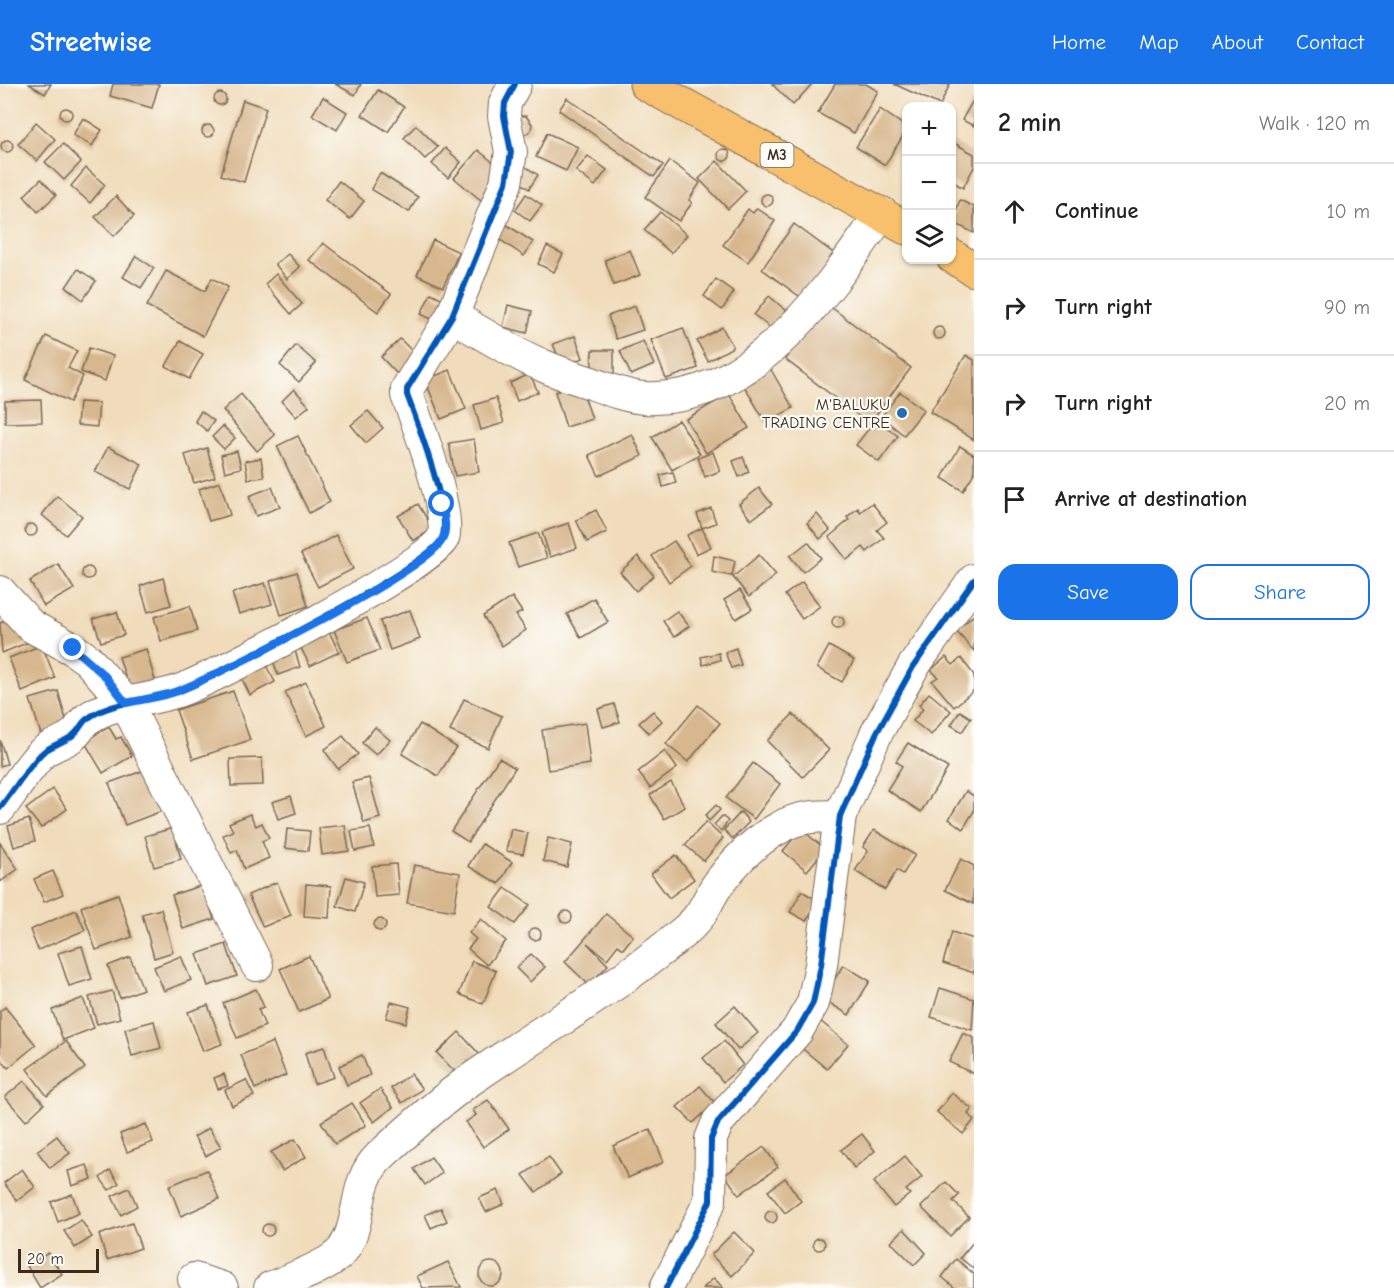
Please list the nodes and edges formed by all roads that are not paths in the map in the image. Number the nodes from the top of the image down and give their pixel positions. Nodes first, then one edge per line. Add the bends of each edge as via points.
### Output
1 (515, 84) edge
2 (646, 84) edge
3 (894, 220) edge
4 (956, 259) edge
5 (974, 270) edge
6 (452, 316) junction
7 (974, 580) edge
8 (0, 591) edge
9 (126, 703) junction
10 (0, 808) edge
11 (840, 816) junction
12 (257, 965) dead end
13 (270, 1288) edge
14 (666, 1288) edge

1 - 6 street via 505,103 504,116 510,170
2 - 3 highway, M3
3 - 6 street via 772,350 714,384 681,395 644,398 605,388 543,366
4 - 5 highway
6 - 9 street via 410,382 407,395 442,504 443,539 435,550 393,579 218,672 178,691
7 - 11 street via 912,667 876,734
8 - 9 street via 31,626 88,660
9 - 10 street via 86,719 75,735 42,753
9 - 12 street
11 - 13 street via 806,817 779,827 750,849 720,880 703,914 685,931 583,1007 468,1081 378,1158 362,1181 356,1218 341,1252 306,1274
11 - 14 street via 813,1003 797,1030 718,1122 711,1139 710,1201

